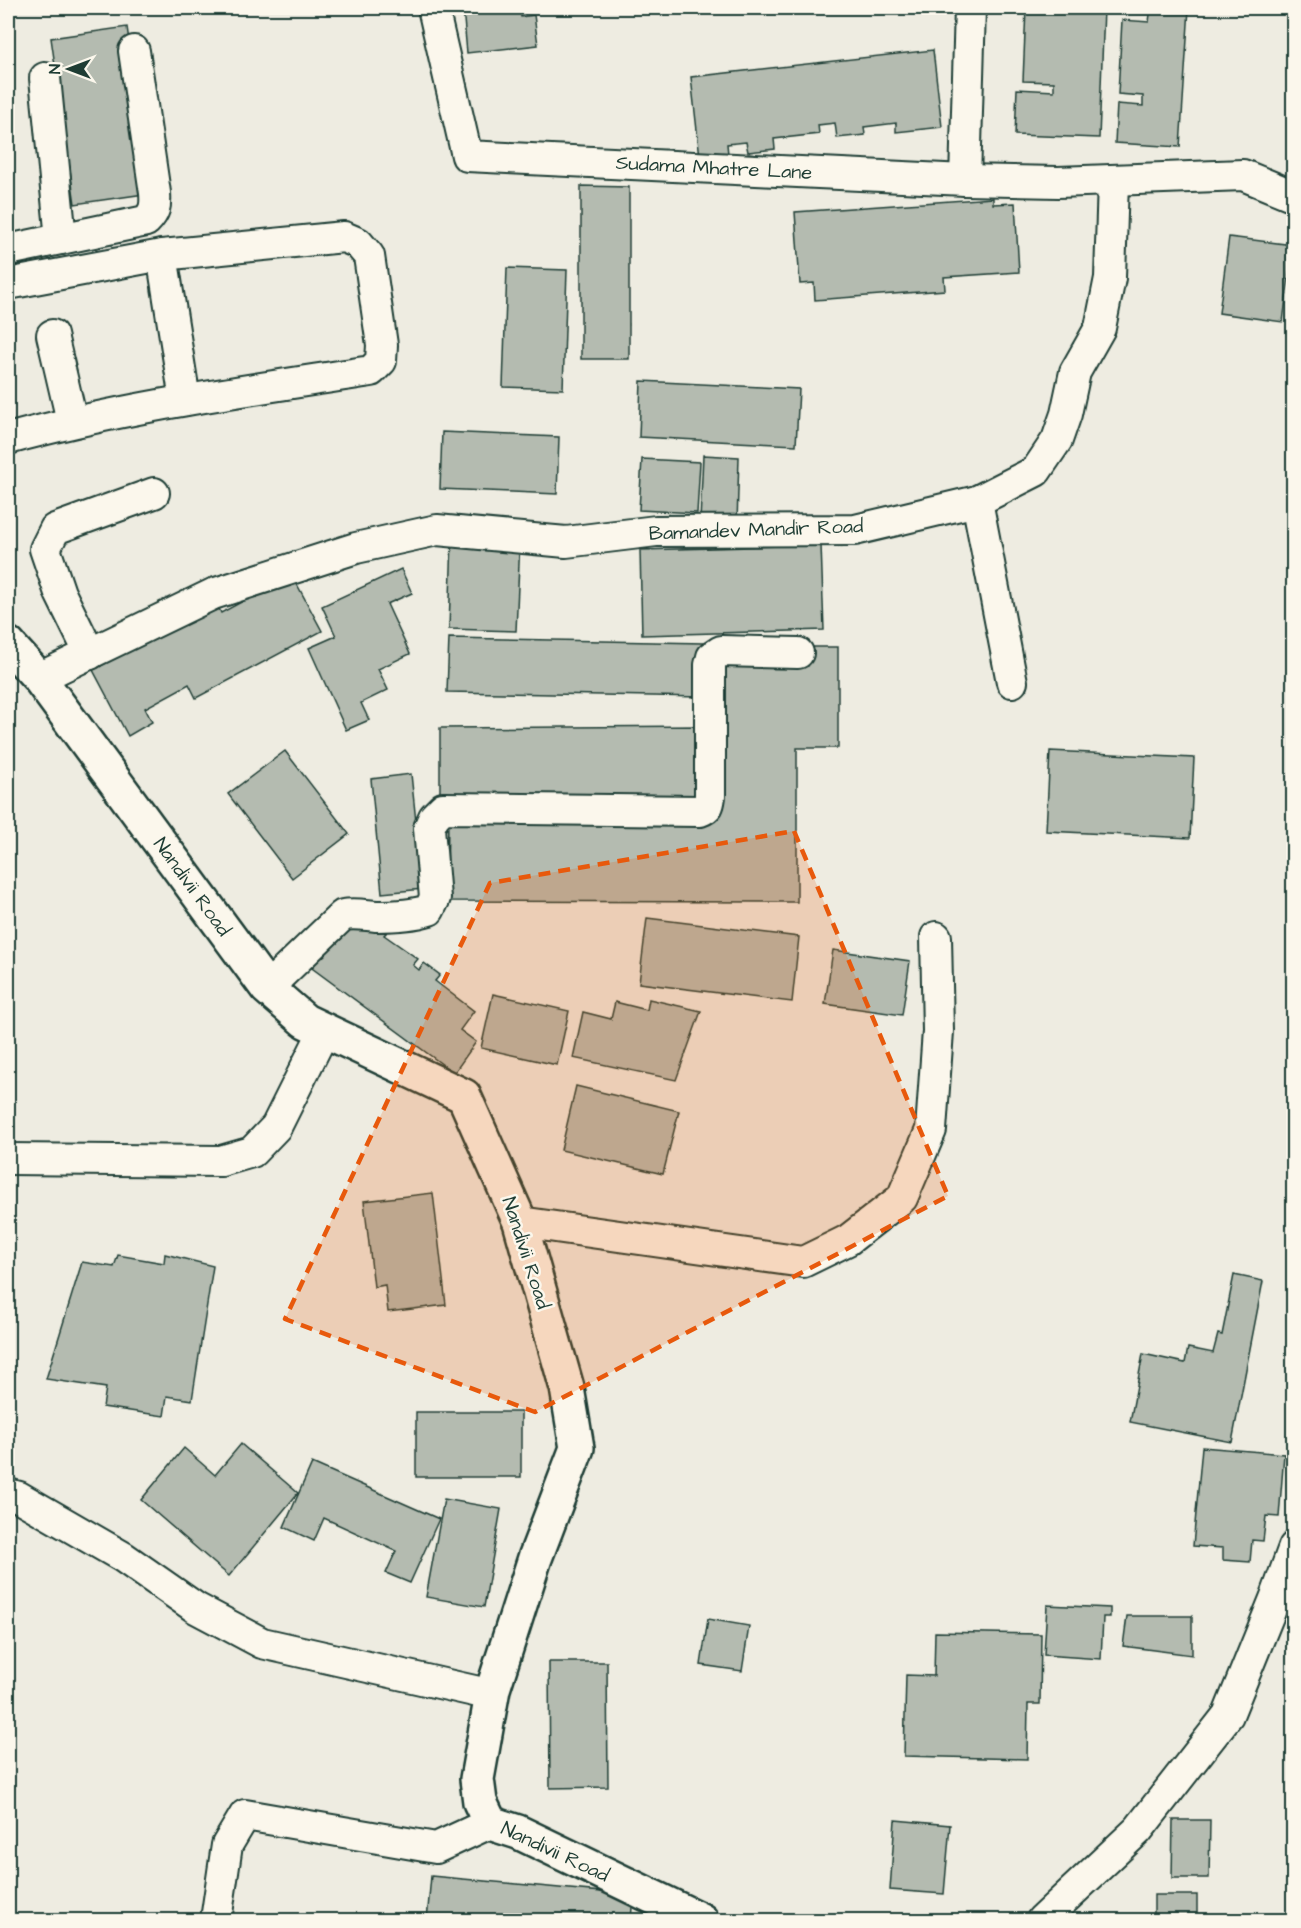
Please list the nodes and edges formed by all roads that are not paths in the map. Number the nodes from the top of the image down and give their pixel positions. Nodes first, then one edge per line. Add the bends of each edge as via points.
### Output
1 (432, 8) edge
2 (970, 8) edge
3 (134, 51) dead end
4 (45, 78) dead end
5 (965, 180) junction
6 (1113, 180) junction
7 (1293, 196) edge
8 (61, 239) junction
9 (8, 250) edge
10 (162, 255) junction
11 (8, 284) edge
12 (52, 335) dead end
13 (185, 400) junction
14 (72, 421) junction
15 (8, 439) edge
16 (154, 492) dead end
17 (977, 501) junction
18 (8, 644) edge
19 (798, 653) dead end
20 (90, 654) junction
21 (39, 678) junction
22 (1012, 682) dead end
23 (936, 937) dead end
24 (267, 988) junction
25 (324, 1031) junction
26 (8, 1159) edge
27 (520, 1222) junction
28 (8, 1494) edge
29 (1293, 1547) edge
30 (492, 1695) junction
31 (490, 1822) junction
32 (216, 1920) edge
33 (701, 1920) edge
34 (1042, 1920) edge

1 - 5 street, Sudama Mhatre Lane via 467,156
2 - 5 street
3 - 8 street via 157,206 146,221
4 - 8 street
5 - 6 street, Sudama Mhatre Lane
6 - 7 street via 1243,175
6 - 17 street, Bamandev Mandir Road via 1110,278 1100,328 1075,372 1057,440 1036,471
8 - 9 street
10 - 11 street
10 - 13 street
10 - 13 street via 344,237 358,243 369,256 382,345 381,361 371,371
12 - 14 street
13 - 14 street
14 - 15 street
16 - 20 street via 55,529 45,549 60,593
17 - 20 street, Bamandev Mandir Road via 855,530 656,531 566,542 437,530 356,548 213,594
17 - 22 street
18 - 21 street, Nandivii Road
19 - 24 street via 721,651 712,657 710,796 705,809 443,808 429,828 435,898 429,910 418,914 343,915
20 - 21 street, Bamandev Mandir Road
21 - 24 street, Nandivii Road
23 - 27 street via 938,1031 931,1130 902,1198 848,1240 803,1262
24 - 25 street, Nandivii Road via 305,1021
25 - 26 street via 276,1127 252,1152 221,1161
25 - 27 street, Nandivii Road via 464,1096
27 - 30 street, Nandivii Road via 567,1388 577,1448 535,1558
28 - 30 street via 123,1557 196,1608 262,1643
29 - 34 street via 1228,1715 1138,1830
30 - 31 street, Nandivii Road via 477,1779 480,1802
31 - 32 street via 436,1848 246,1815 227,1845
31 - 33 street, Nandivii Road

